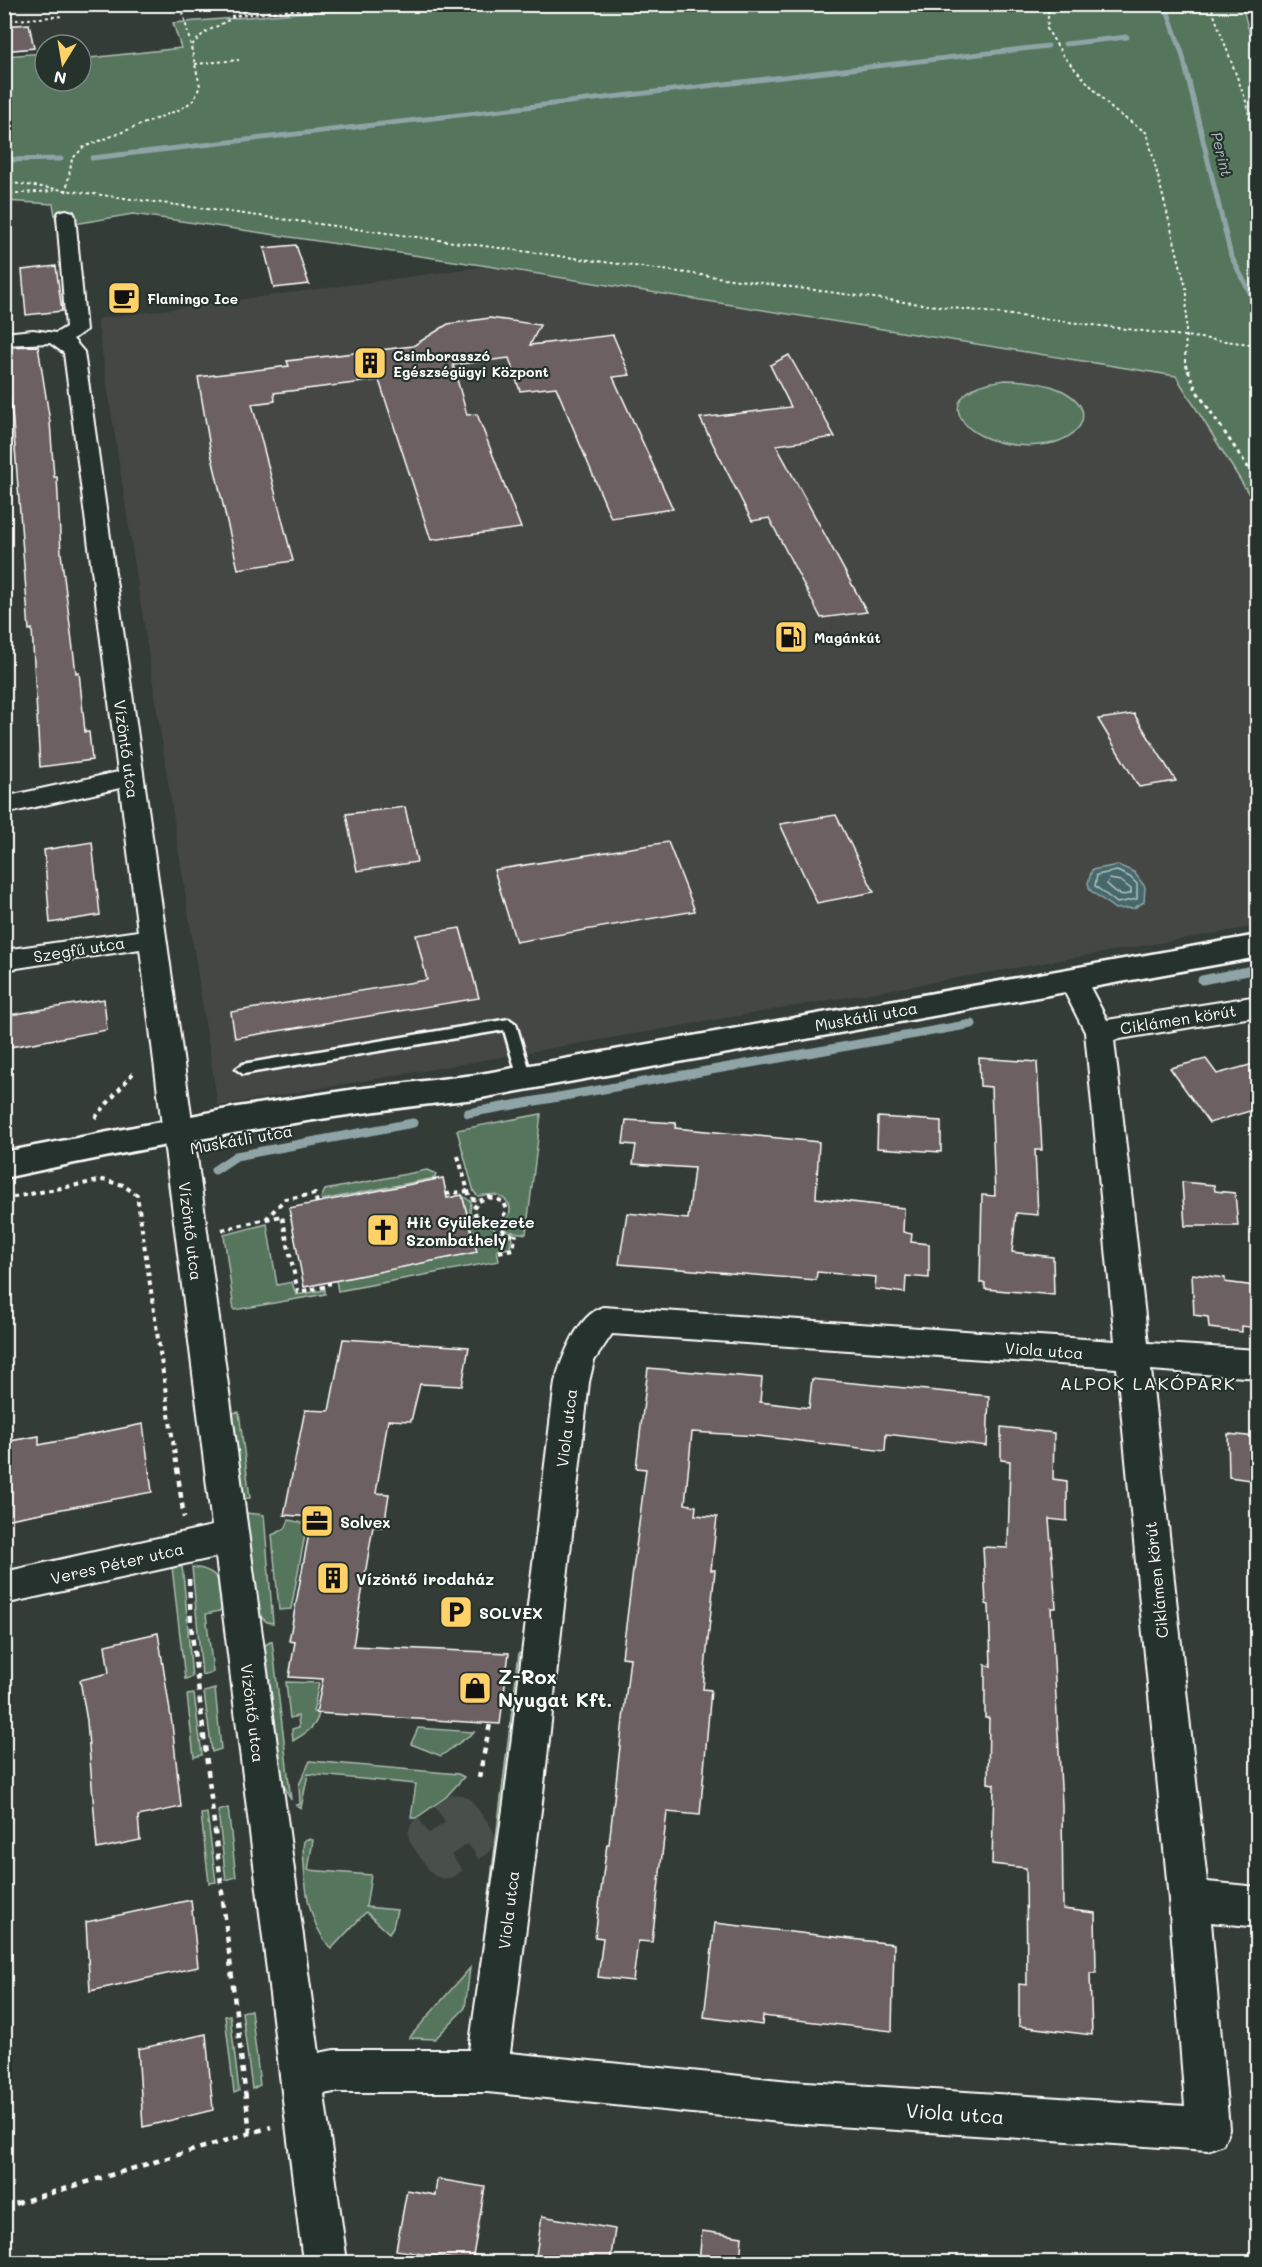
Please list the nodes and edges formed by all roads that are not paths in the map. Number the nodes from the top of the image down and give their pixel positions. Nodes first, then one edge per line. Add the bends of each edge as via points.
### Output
1 (66, 216) road end
2 (4, 339) edge
3 (59, 339) junction
4 (131, 778) junction
5 (4, 806) edge
6 (153, 938) junction
7 (1257, 946) edge
8 (4, 960) edge
9 (1072, 979) junction
10 (1257, 1006) edge
11 (1099, 1032) junction
12 (243, 1069) dead end
13 (525, 1078) junction
14 (180, 1140) junction
15 (4, 1165) edge
16 (4, 1182) edge
17 (1133, 1356) junction
18 (1257, 1364) edge
19 (231, 1538) junction
20 (4, 1588) edge
21 (1189, 1900) junction
22 (1257, 1907) edge
23 (487, 2071) junction
24 (303, 2098) junction
25 (1208, 2129) joint
26 (326, 2262) edge

1 - 3 street via 76,330
2 - 3 street
3 - 4 street, Vízöntő utca via 70,344 74,352
4 - 5 street
4 - 6 street, Vízöntő utca
6 - 8 street, Szegfű utca
6 - 14 street, Vízöntő utca
7 - 9 main road, Muskátli utca
9 - 11 street, Ciklámen körút
9 - 13 main road, Muskátli utca
10 - 11 street, Ciklámen körút
11 - 17 street, Ciklámen körút
12 - 13 lane via 509,1024
13 - 14 main road, Muskátli utca via 388,1111
14 - 15 main road, Muskátli utca
14 - 16 main road, Muskátli utca
14 - 19 street, Vízöntő utca
17 - 18 street
17 - 21 street, Ciklámen körút
17 - 23 street, Viola utca via 603,1320 578,1358 572,1382
19 - 20 street, Veres Péter utca
19 - 24 street, Vízöntő utca
21 - 22 street
21 - 25 street, Ciklámen körút
23 - 24 street, Viola utca via 334,2071
23 - 25 street, Viola utca via 790,2102
24 - 26 street, Vízöntő utca

